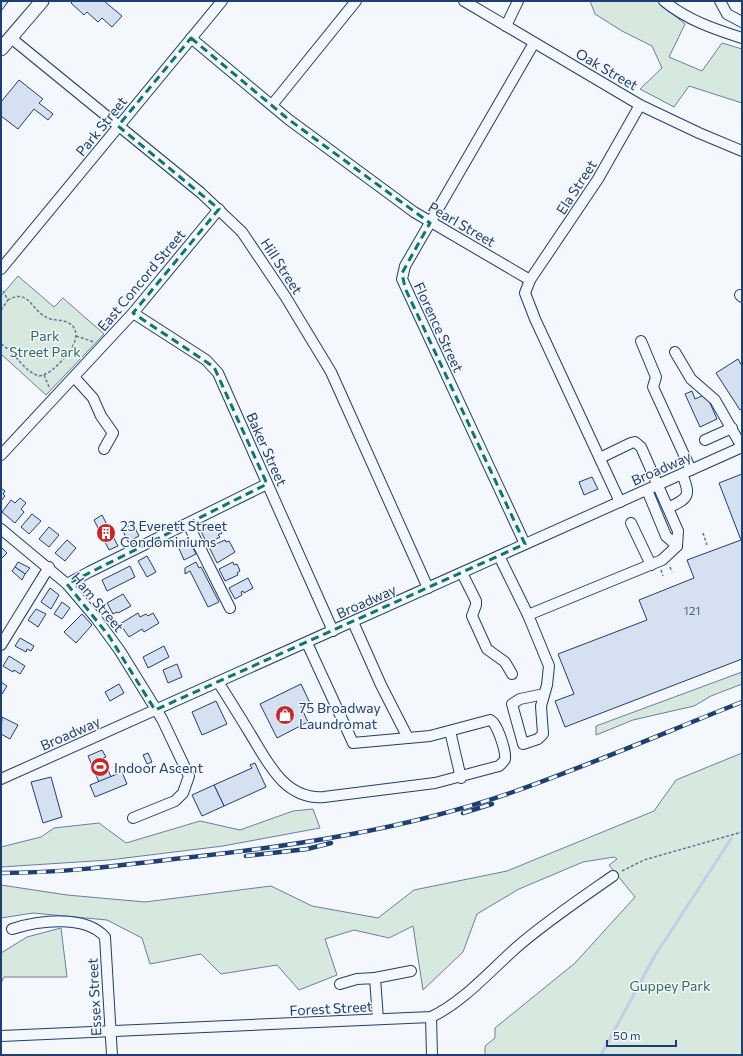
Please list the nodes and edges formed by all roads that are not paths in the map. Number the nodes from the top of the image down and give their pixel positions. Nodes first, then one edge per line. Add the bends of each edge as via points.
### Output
1 (42, 1) edge
2 (222, 1) edge
3 (356, 1) edge
4 (464, 1) edge
5 (518, 1) edge
6 (664, 1) edge
7 (720, 1) edge
8 (727, 14) junction
9 (742, 22) edge
10 (506, 26) junction
11 (720, 31) junction
12 (11, 38) junction
13 (191, 38) junction
14 (742, 38) edge
15 (534, 43) junction
16 (1, 50) edge
17 (640, 105) junction
18 (272, 106) junction
19 (118, 126) junction
20 (742, 151) edge
21 (219, 209) junction
22 (430, 222) junction
23 (1, 269) edge
24 (530, 280) junction
25 (133, 313) junction
26 (641, 342) dead end
27 (675, 352) dead end
28 (74, 376) junction
29 (732, 428) junction
30 (705, 440) dead end
31 (742, 447) edge
32 (104, 450) dead end
33 (1, 455) edge
34 (600, 458) junction
35 (686, 472) junction
36 (267, 484) junction
37 (658, 485) junction
38 (647, 490) junction
39 (620, 502) junction
40 (668, 508) junction
41 (631, 523) dead end
42 (188, 524) junction
43 (1, 529) edge
44 (525, 544) junction
45 (677, 546) junction
46 (499, 556) junction
47 (651, 565) junction
48 (48, 567) junction
49 (462, 573) junction
50 (68, 584) junction
51 (428, 588) junction
52 (230, 608) dead end
53 (528, 615) junction
54 (353, 622) junction
55 (333, 631) junction
56 (307, 643) junction
57 (1, 645) edge
58 (512, 674) dead end
59 (218, 682) junction
60 (544, 694) junction
61 (155, 710) junction
62 (450, 731) junction
63 (408, 738) junction
64 (461, 778) junction
65 (1, 779) edge
66 (133, 818) dead end
67 (613, 876) road end
68 (12, 929) dead end
69 (411, 971) dead end
70 (375, 978) junction
71 (340, 984) dead end
72 (431, 1017) junction
73 (378, 1020) junction
74 (110, 1032) junction
75 (1, 1036) edge
76 (112, 1055) edge
77 (432, 1055) edge

1 - 12 main road
2 - 13 street, Park Street
3 - 18 street
4 - 10 street, Oak Street
5 - 10 street
6 - 11 street via 681,14
7 - 8 street
8 - 9 street
8 - 11 street
10 - 15 street, Oak Street
11 - 14 street
12 - 16 main road
12 - 19 street, Hill Street
13 - 18 street, Pearl Street
13 - 19 street, Park Street
15 - 17 street, Oak Street
15 - 22 street, Florence Street
17 - 20 street, Oak Street
17 - 24 street, Ela Street via 595,184
18 - 22 street, Pearl Street
19 - 21 street, Hill Street
19 - 23 street, Park Street
21 - 25 street, East Concord Street
21 - 51 street, Hill Street via 252,245 322,355
22 - 24 street, Pearl Street
22 - 44 street, Florence Street via 405,266 402,279
24 - 34 street via 526,288 526,298
25 - 28 street, East Concord Street
25 - 36 street, Baker Street via 214,367
26 - 35 street via 656,377 653,387
27 - 29 street via 691,379 715,400
28 - 32 street via 93,398 113,433
28 - 33 street, East Concord Street
29 - 30 street
29 - 31 street
31 - 35 street, Broadway
34 - 37 street via 635,442 641,447
34 - 39 street
35 - 37 street, Broadway
35 - 40 street via 688,491 685,500
36 - 42 street
36 - 55 street, Baker Street
37 - 38 street, Broadway
37 - 40 street
38 - 39 street, Broadway
38 - 45 street via 666,536
39 - 44 street, Broadway
40 - 45 street via 678,531
41 - 47 street
42 - 50 street
42 - 52 street
43 - 48 street, Ham Street
44 - 46 street, Broadway
45 - 47 street via 668,556
46 - 49 street, Broadway
46 - 53 street
47 - 53 street
48 - 50 street, Ham Street
48 - 57 street
49 - 51 street, Broadway
49 - 58 street via 476,601 472,616 486,649 506,662
50 - 61 street, Ham Street via 109,636
51 - 54 street, Broadway
53 - 60 street via 547,659 549,673
54 - 55 street, Broadway
54 - 63 street
55 - 56 street, Broadway
56 - 59 street, Broadway
56 - 63 street via 353,743
59 - 61 street, Broadway
59 - 64 street via 272,770 290,787 306,796 324,797
60 - 60 street via 541,706 543,734 538,739 523,744 512,704 520,699
61 - 65 street, Broadway
61 - 66 street, Ham Street via 162,719 188,776 183,793 175,801
62 - 63 street
62 - 64 street
62 - 64 street via 482,720 493,720 505,756 504,762 499,766
67 - 72 street, Forest Street via 546,924 459,998
68 - 74 street, Essex Street via 56,921 95,929 105,937
69 - 70 street
70 - 71 street via 357,979
70 - 73 street
72 - 73 street, Forest Street
72 - 77 street
73 - 74 street, Forest Street
74 - 75 street, Forest Street
74 - 76 street, Essex Street

